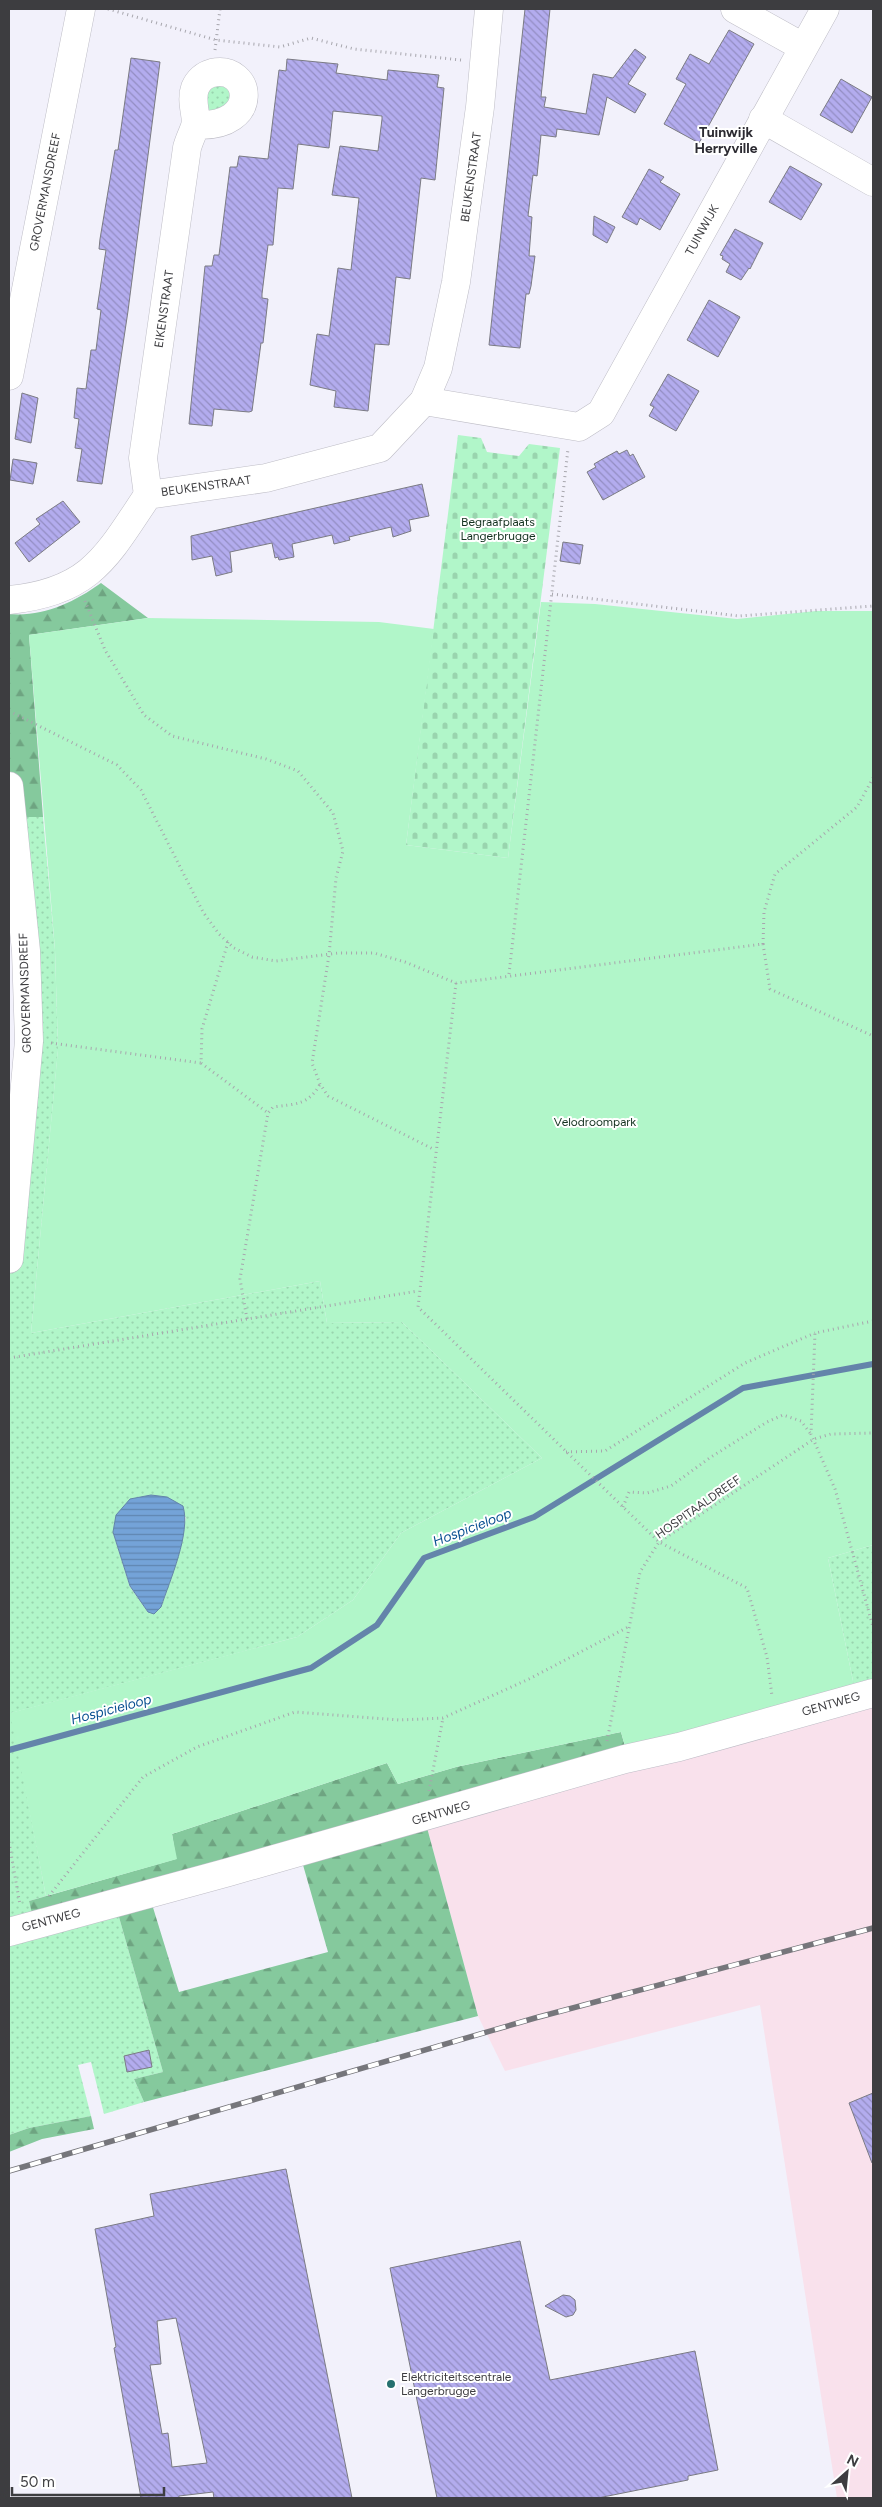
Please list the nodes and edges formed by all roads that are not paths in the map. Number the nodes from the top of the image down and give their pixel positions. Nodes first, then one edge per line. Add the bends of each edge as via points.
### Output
1 (81, 9) edge
2 (489, 9) edge
3 (735, 9) edge
4 (825, 9) edge
5 (803, 47) junction
6 (763, 119) junction
7 (196, 125) junction
8 (873, 182) edge
9 (9, 376) edge
10 (424, 401) junction
11 (148, 495) junction
12 (9, 600) edge
13 (9, 786) edge
14 (9, 1259) edge
15 (873, 1693) edge
16 (16, 1930) edge

1 - 9 street, GROVERMANSDREEF
2 - 10 street, BEUKENSTRAAT via 456,282 438,368
3 - 5 street
4 - 5 street, TUINWIJK
5 - 6 street, TUINWIJK
6 - 8 street
6 - 10 street, TUINWIJK via 601,413 579,427
7 - 7 street, EIKENSTRAAT via 209,126 230,120 242,106 244,96 239,80 229,74 214,72 200,80 195,88 193,105
7 - 11 street, EIKENSTRAAT via 187,148 144,458
10 - 11 street, BEUKENSTRAAT via 380,448 266,478
11 - 12 street, BEUKENSTRAAT via 102,561 51,593
13 - 14 street, GROVERMANSDREEF via 26,951 29,1041
15 - 16 street, GENTWEG

